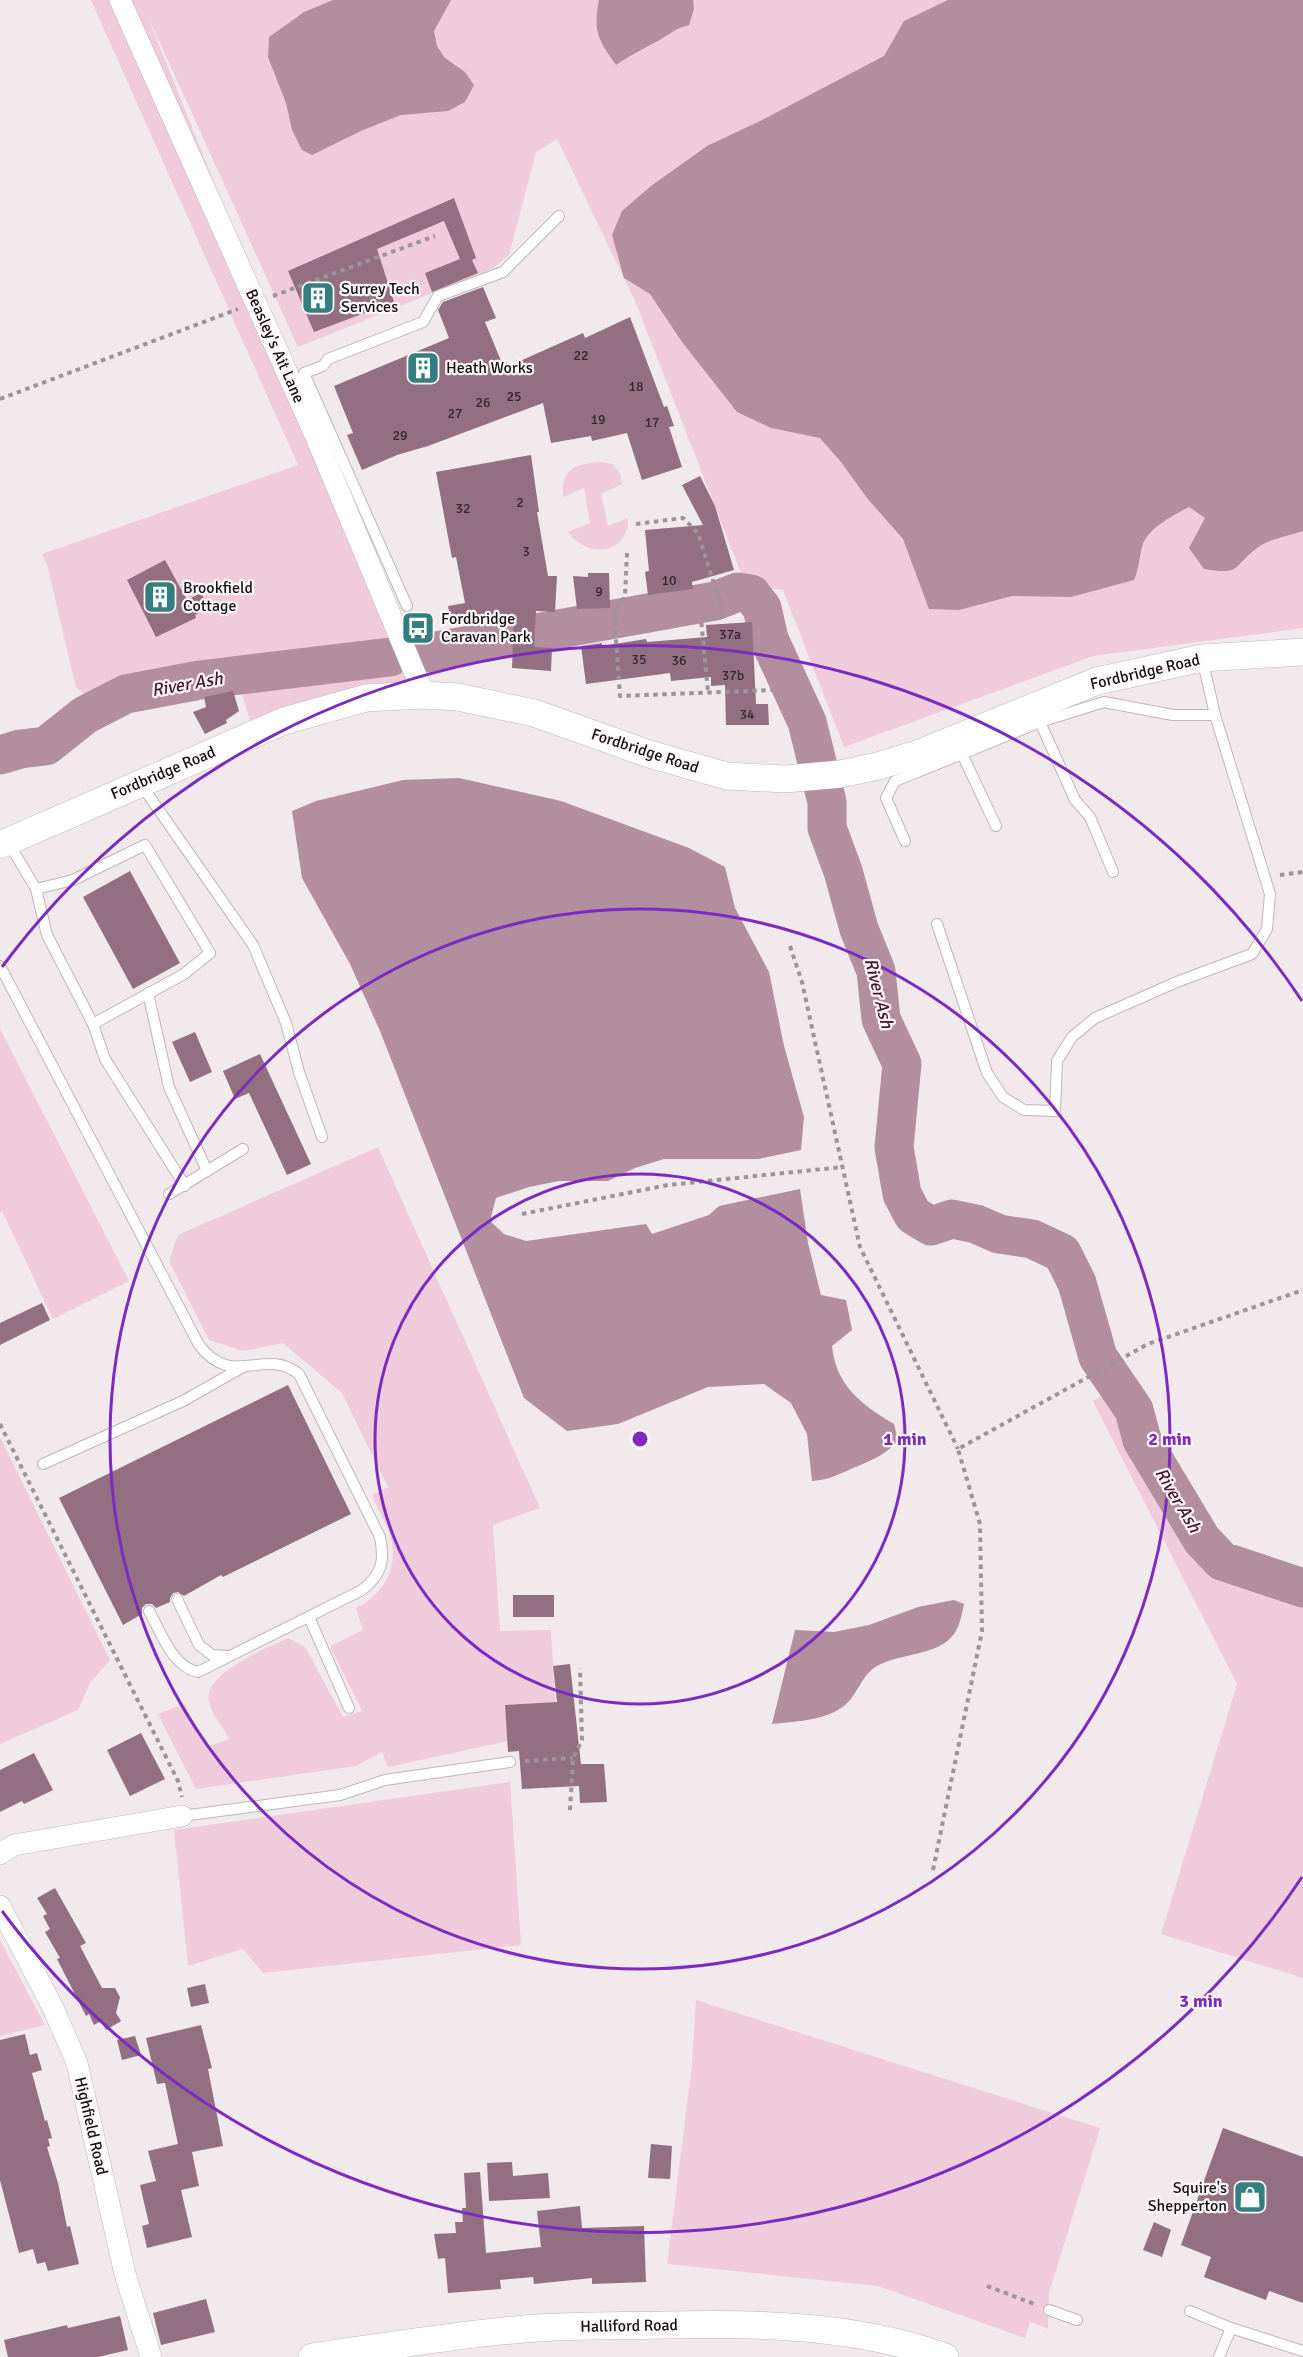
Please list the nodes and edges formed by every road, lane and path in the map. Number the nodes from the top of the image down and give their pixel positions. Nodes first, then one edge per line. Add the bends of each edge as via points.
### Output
1 (120, 0) edge
2 (559, 216) dead end
3 (435, 236) dead end
4 (256, 302) junction
5 (0, 399) edge
6 (636, 524) dead end
7 (627, 553) dead end
8 (407, 606) dead end
9 (1303, 652) edge
10 (1202, 658) junction
11 (772, 690) dead end
12 (708, 692) junction
13 (424, 695) junction
14 (1215, 715) junction
15 (1040, 722) junction
16 (958, 747) junction
17 (140, 783) junction
18 (996, 826) dead end
19 (905, 841) dead end
20 (4, 843) edge
21 (1113, 872) dead end
22 (1303, 872) edge
23 (1264, 876) junction
24 (36, 889) junction
25 (937, 924) dead end
26 (790, 946) dead end
27 (0, 966) edge
28 (148, 993) junction
29 (93, 1024) junction
30 (322, 1137) dead end
31 (243, 1149) dead end
32 (843, 1167) junction
33 (207, 1172) junction
34 (185, 1186) junction
35 (169, 1194) dead end
36 (522, 1214) dead end
37 (1303, 1290) edge
38 (243, 1367) junction
39 (0, 1424) edge
40 (958, 1449) junction
41 (43, 1464) dead end
42 (177, 1599) dead end
43 (149, 1611) dead end
44 (309, 1617) junction
45 (230, 1656) junction
46 (580, 1668) dead end
47 (349, 1708) dead end
48 (573, 1758) junction
49 (510, 1762) joint
50 (570, 1810) dead end
51 (182, 1816) junction
52 (0, 1854) edge
53 (933, 1870) dead end
54 (0, 1906) edge
55 (987, 2286) dead end
56 (1049, 2310) joint
57 (1190, 2311) dead end
58 (1077, 2320) dead end
59 (1231, 2328) junction
60 (1303, 2351) edge
61 (151, 2357) edge
62 (312, 2357) edge
63 (944, 2357) edge
64 (1219, 2357) edge

1 - 4 street, Beasley's Ait Lane
2 - 8 lane via 503,272 438,296 423,322 328,359 323,366 303,373
3 - 4 path
4 - 5 path
4 - 13 street, Beasley's Ait Lane
6 - 12 path via 683,518 698,533 722,616 701,619
7 - 12 path via 625,596 614,612 620,696
9 - 10 street, Fordbridge Road
10 - 14 lane
10 - 16 street, Fordbridge Road via 1098,681
11 - 12 path
13 - 16 street, Fordbridge Road via 458,697 534,713 649,754 727,776 785,779 840,774
13 - 17 street, Fordbridge Road via 366,698 284,721
14 - 15 lane via 1173,715 1104,702
14 - 23 lane
15 - 16 lane
15 - 21 lane via 1075,800 1090,817
16 - 18 lane
16 - 19 lane via 895,781 886,798
17 - 20 street, Fordbridge Road
17 - 30 lane via 253,945 286,1023
20 - 24 lane
22 - 23 path
23 - 25 lane via 1270,894 1267,929 1252,954 1095,1018 1072,1036 1057,1061 1055,1111 1024,1110 1003,1097 987,1073
24 - 28 lane via 73,880 145,845 210,953 184,974
24 - 29 lane via 47,935
26 - 32 path via 802,982
27 - 38 lane via 199,1345 217,1363
28 - 29 lane
28 - 33 lane via 169,1087
29 - 34 lane via 105,1059
31 - 33 lane
32 - 36 path via 668,1185
32 - 40 path via 860,1246
33 - 34 lane
34 - 35 lane
37 - 40 path via 1148,1344
38 - 41 lane via 183,1401
38 - 44 lane via 275,1363 289,1366 299,1374 380,1537 381,1568 374,1580
39 - 51 path via 178,1781 183,1798
40 - 53 path via 980,1524 982,1631
42 - 45 lane via 199,1645 212,1655
43 - 45 lane via 176,1659 188,1670 198,1672
44 - 45 lane
44 - 47 lane
46 - 48 path via 582,1740
48 - 49 path
48 - 50 path
49 - 51 lane via 385,1780 340,1795
51 - 52 street via 14,1845
54 - 61 street, Highfield Road via 77,2063 125,2274
55 - 56 path
56 - 58 lane
57 - 59 lane
59 - 60 lane
59 - 64 lane
62 - 63 street, Halliford Road via 524,2329 695,2325 818,2329 882,2339

